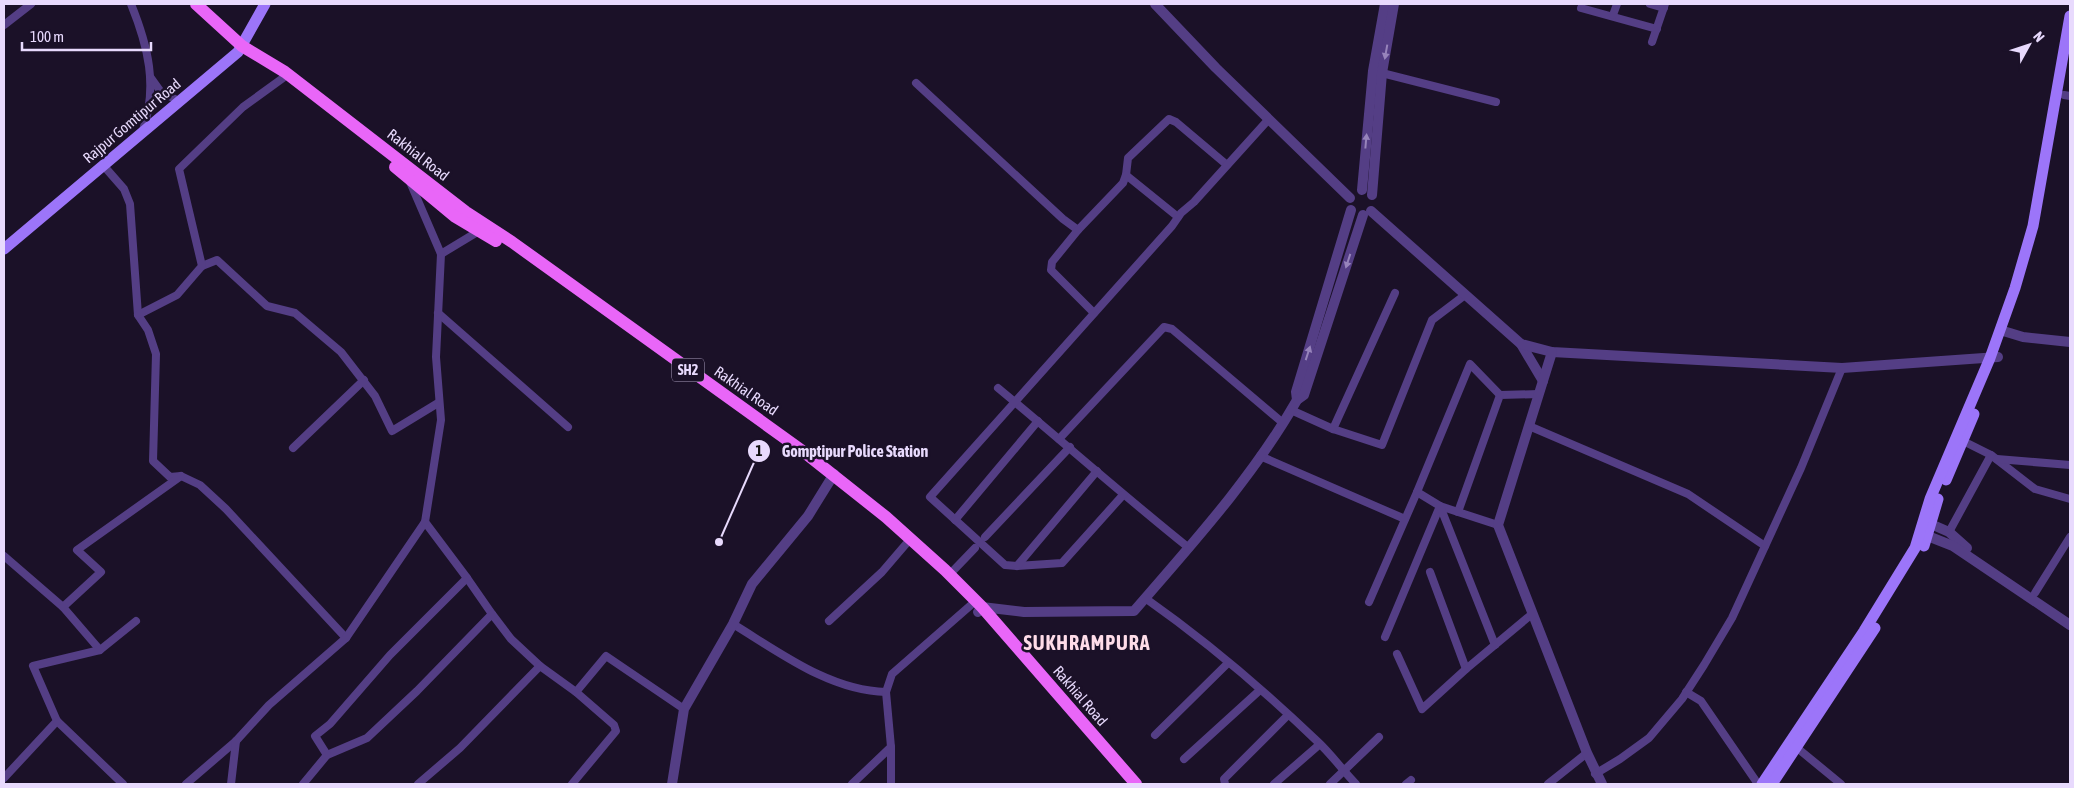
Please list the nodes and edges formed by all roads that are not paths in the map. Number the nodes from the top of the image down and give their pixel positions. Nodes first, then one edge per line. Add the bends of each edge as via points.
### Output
1 (31, 4) edge
2 (131, 4) edge
3 (196, 4) edge
4 (265, 4) edge
5 (1155, 4) edge
6 (1384, 4) edge
7 (1394, 4) edge
8 (1617, 4) edge
9 (1650, 4) edge
10 (1664, 6) edge
11 (1581, 8) dead end
12 (1613, 15) junction
13 (2070, 16) edge
14 (4, 25) edge
15 (1657, 29) junction
16 (1652, 42) dead end
17 (240, 49) junction
18 (2070, 61) edge
19 (1378, 72) junction
20 (150, 78) junction
21 (283, 78) junction
22 (916, 83) dead end
23 (2067, 95) edge
24 (179, 101) junction
25 (1496, 102) dead end
26 (1268, 120) junction
27 (142, 132) junction
28 (103, 165) junction
29 (1227, 165) junction
30 (1126, 175) junction
31 (408, 179) junction
32 (1362, 190) junction
33 (1372, 195) junction
34 (1350, 198) junction
35 (1352, 210) junction
36 (1367, 213) junction
37 (1178, 217) junction
38 (1078, 230) junction
39 (479, 231) junction
40 (4, 249) edge
41 (441, 254) junction
42 (202, 266) junction
43 (1395, 293) dead end
44 (1465, 295) junction
45 (438, 313) junction
46 (1094, 313) junction
47 (138, 315) junction
48 (2003, 331) junction
49 (2070, 342) edge
50 (1521, 344) junction
51 (1552, 352) junction
52 (1994, 357) junction
53 (1842, 368) junction
54 (364, 380) junction
55 (1543, 381) junction
56 (998, 388) dead end
57 (1539, 394) junction
58 (1500, 395) junction
59 (1297, 400) junction
60 (1014, 401) junction
61 (438, 402) junction
62 (1291, 410) junction
63 (1038, 421) junction
64 (1283, 423) junction
65 (1529, 426) junction
66 (568, 427) dead end
67 (1333, 429) junction
68 (1060, 439) junction
69 (1963, 441) junction
70 (1070, 447) junction
71 (293, 448) dead end
72 (1260, 456) junction
73 (1994, 457) junction
74 (2070, 465) edge
75 (1096, 471) junction
76 (181, 476) junction
77 (832, 477) junction
78 (1417, 492) junction
79 (1122, 496) junction
80 (2070, 499) edge
81 (1440, 506) junction
82 (1458, 512) junction
83 (1405, 519) junction
84 (955, 520) junction
85 (425, 522) junction
86 (1927, 522) junction
87 (1498, 525) junction
88 (1948, 532) junction
89 (1923, 535) junction
90 (2070, 537) edge
91 (984, 538) dead end
92 (906, 544) junction
93 (1765, 546) junction
94 (975, 548) dead end
95 (1189, 548) junction
96 (4, 556) edge
97 (1017, 566) junction
98 (1991, 568) junction
99 (1430, 572) dead end
100 (950, 574) junction
101 (467, 578) junction
102 (2035, 593) junction
103 (1145, 598) junction
104 (1369, 602) dead end
105 (63, 608) junction
106 (977, 608) junction
107 (492, 614) junction
108 (1532, 614) junction
109 (2070, 617) edge
110 (136, 621) dead end
111 (830, 621) dead end
112 (732, 624) junction
113 (2070, 625) edge
114 (1385, 636) dead end
115 (346, 638) junction
116 (1495, 645) junction
117 (100, 650) junction
118 (1398, 654) dead end
119 (1228, 663) junction
120 (540, 666) junction
121 (1466, 669) junction
122 (1260, 690) junction
123 (576, 692) junction
124 (886, 692) junction
125 (1686, 692) junction
126 (684, 709) junction
127 (1288, 715) junction
128 (56, 721) junction
129 (1154, 735) dead end
130 (1379, 737) dead end
131 (236, 741) junction
132 (1320, 744) junction
133 (890, 747) junction
134 (1796, 747) junction
135 (1587, 753) junction
136 (327, 755) junction
137 (1184, 759) dead end
138 (1344, 771) junction
139 (1595, 774) junction
140 (4, 778) edge
141 (123, 784) edge
142 (186, 784) edge
143 (231, 784) edge
144 (303, 784) edge
145 (418, 784) edge
146 (572, 784) edge
147 (672, 784) edge
148 (852, 784) edge
149 (891, 784) edge
150 (1127, 784) edge
151 (1136, 784) edge
152 (1225, 784) edge
153 (1274, 784) edge
154 (1330, 784) edge
155 (1356, 784) edge
156 (1548, 784) edge
157 (1602, 784) edge
158 (1758, 784) edge
159 (1762, 784) edge
160 (1772, 784) edge
161 (1841, 784) edge

1 - 14 street
2 - 20 street via 141,29
3 - 17 main road, Rakhial Road / SH2
4 - 17 main road, Rajpur Gomtipur Road
5 - 26 street
6 - 19 street
7 -> 19 street
8 - 12 street
9 - 10 street
10 - 15 street
11 - 12 street
12 - 15 street
13 - 48 main road via 2033,226
15 - 16 street
17 - 21 main road, Rakhial Road / SH2
17 - 24 main road, Rajpur Gomtipur Road
17 - 77 main road, Rakhial Road / SH2 via 285,72 466,212 512,242
18 - 23 main road
19 - 25 street
32 -> 19 street
19 - 33 street
20 - 24 street via 161,92
20 - 27 street via 151,100
21 - 31 main road, Rakhial Road / SH2
21 - 42 street via 243,107 179,170
22 - 38 street
23 - 48 main road via 2040,228 2022,291
24 - 27 main road, Rajpur Gomtipur Road
26 - 29 street
26 - 34 street
27 - 28 main road, Rajpur Gomtipur Road
28 - 40 main road, Rajpur Gomtipur Road
28 - 47 street via 124,189 130,204
29 - 30 street via 1169,119 1128,158
29 - 37 street
30 - 37 street
30 - 38 street
31 - 39 main road, Rakhial Road / SH2 via 454,216
31 - 41 street
32 - 33 street
32 - 34 street via 1354,192
33 - 36 street via 1374,204
34 - 35 street
35 - 36 street
59 -> 35 street via 1296,392
36 - 44 street
36 -> 59 street via 1304,395
37 - 46 street
38 - 46 street via 1052,262 1051,270
39 - 41 street
39 - 77 main road, Rakhial Road / SH2 via 509,248
41 - 45 street
42 - 47 street via 177,295
42 - 54 street via 217,260 267,306 295,312 341,352
43 - 67 street
44 - 50 street
44 - 67 street via 1432,320 1382,445
45 - 61 street
45 - 66 street
46 - 60 street
47 - 76 street via 148,330 156,354 153,461 170,477
48 - 49 street
48 - 52 main road
50 - 51 street
50 - 55 street
51 - 53 street
51 - 55 street
52 - 53 street
52 - 69 main road
52 - 86 main road via 1930,499
53 - 93 street
54 - 61 street via 392,430
54 - 71 street
55 - 57 street
56 - 60 street
57 - 58 street
57 - 65 street
58 - 78 street via 1470,364
58 - 82 street
59 - 62 street
60 - 63 street
60 - 84 street via 930,497
61 - 85 street via 441,420
62 - 64 street
62 - 67 street
63 - 68 street
63 - 84 street
64 - 68 street via 1172,329 1164,327
64 - 72 street
65 - 87 street
65 - 93 street via 1688,494
68 - 70 street
69 - 73 street
69 - 86 main road
70 - 75 street
70 - 91 street
72 - 83 street
72 - 95 street
73 - 74 street
73 - 80 street via 2035,488
73 - 88 street
75 - 79 street
75 - 97 street
76 - 105 street via 77,550 101,572
76 - 115 street via 200,485 226,509
77 - 92 main road, Rakhial Road / SH2
77 - 100 main road, Rakhial Road / SH2
77 - 112 street via 808,516 752,584
78 - 81 street
78 - 83 street
79 - 95 street
79 - 97 street via 1062,563
81 - 82 street
81 - 114 street
81 - 116 street
82 - 87 street
83 - 104 street
84 - 97 street via 1005,565
85 - 101 street
85 - 115 street
86 - 88 street
86 - 89 main road
87 - 108 street
88 - 98 street
89 - 98 street via 1953,546
89 - 134 main road via 1922,552
89 - 159 main road via 1864,631
90 - 102 street
92 - 106 main road, Rakhial Road / SH2
92 - 111 street via 882,572
93 - 125 street via 1732,618
94 - 100 street
95 - 103 street
96 - 105 street
98 - 102 street
98 - 113 street
99 - 121 street
100 - 106 main road, Rakhial Road / SH2
101 - 107 street
101 - 136 street via 315,736
102 - 109 street
103 - 106 street via 1134,611 1024,612
103 - 119 street via 1178,620
105 - 117 street
106 - 124 street via 892,674
106 - 150 main road, Rakhial Road / SH2
106 - 151 main road, Rakhial Road / SH2
107 - 120 street
107 - 136 street via 367,738
108 - 116 street
108 - 135 street
110 - 117 street
112 - 124 street via 813,672 864,691
112 - 126 street
115 - 131 street via 269,705
116 - 121 street
117 - 128 street via 33,666
118 - 121 street via 1422,709
119 - 122 street
119 - 129 street
120 - 123 street
120 - 145 street via 460,748
122 - 127 street
122 - 137 street
123 - 126 street via 606,656
123 - 146 street via 616,731
124 - 133 street
125 - 139 street via 1649,738
125 - 158 street via 1701,701
126 - 147 street
127 - 132 street
127 - 152 street via 1234,768 1224,779
128 - 140 street
128 - 141 street
130 - 138 street
131 - 142 street
131 - 143 street
132 - 138 street
132 - 153 street
133 - 148 street
133 - 149 street
134 - 160 main road
134 - 161 street
135 - 139 street
135 - 156 street
136 - 144 street
138 - 154 street
138 - 155 street
139 - 157 street

